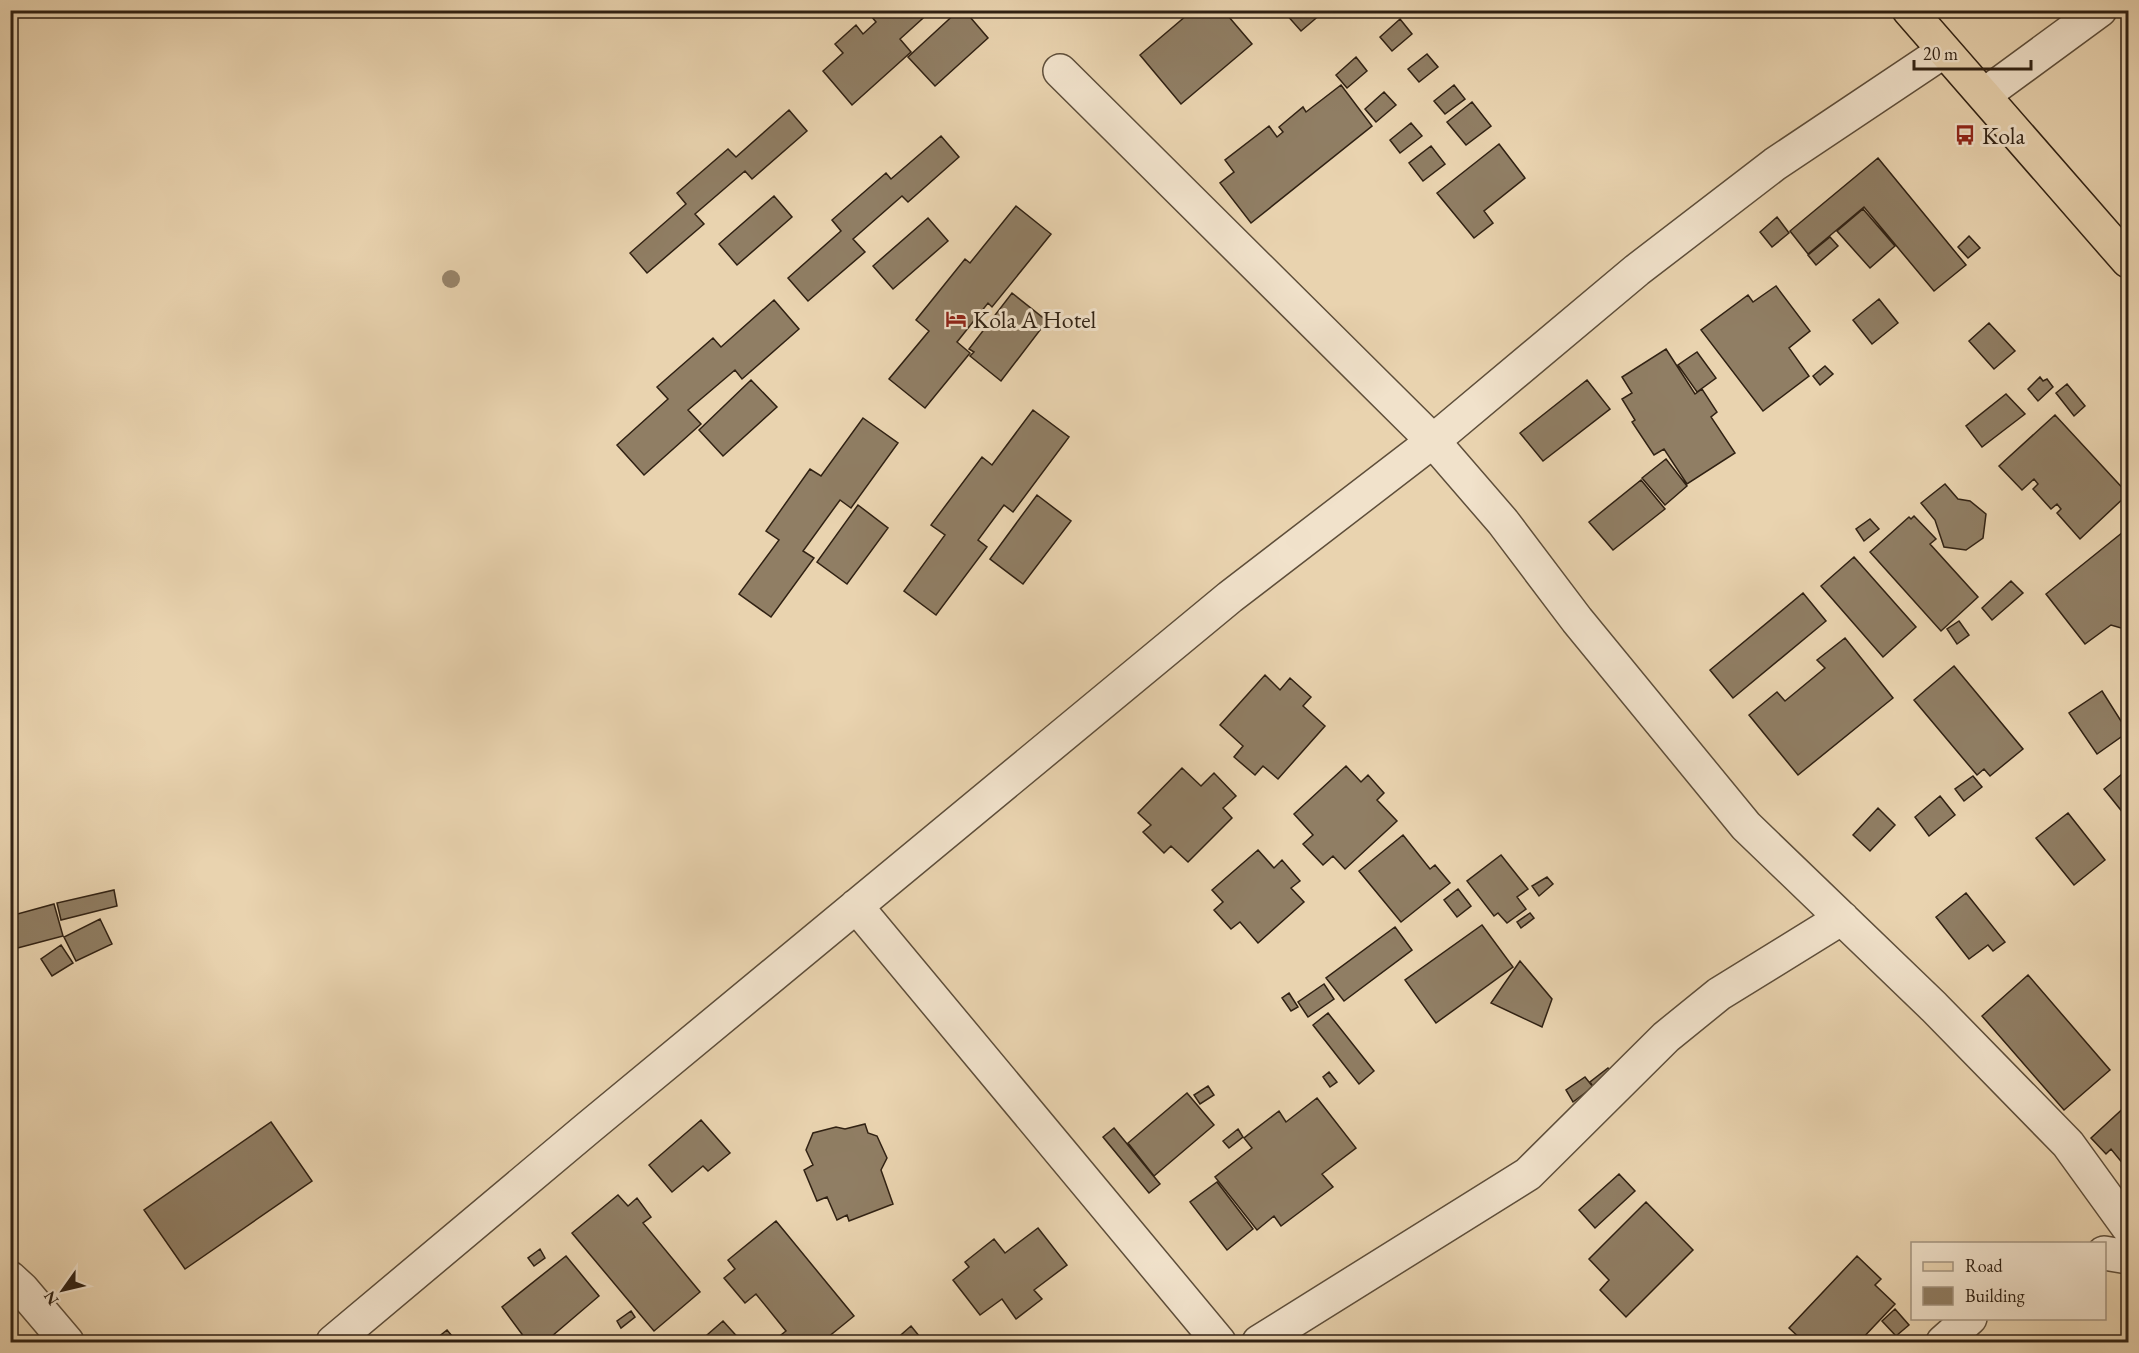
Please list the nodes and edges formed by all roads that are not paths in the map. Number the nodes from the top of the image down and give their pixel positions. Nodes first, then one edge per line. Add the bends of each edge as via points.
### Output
1 (1909, 10) edge
2 (2100, 10) edge
3 (1944, 51) junction
4 (1060, 71) dead end
5 (1983, 95) junction
6 (2128, 261) edge
7 (1433, 441) junction
8 (856, 906) junction
9 (1842, 918) junction
10 (2128, 1227) edge
11 (2106, 1253) edge
12 (2128, 1257) edge
13 (10, 1278) edge
14 (1968, 1320) edge
15 (67, 1342) edge
16 (333, 1342) edge
17 (1219, 1342) edge
18 (1259, 1342) edge
19 (1943, 1342) edge

1 - 3 main road
2 - 5 street
3 - 5 main road
3 - 7 street via 1738,192 1636,270
4 - 7 street
5 - 6 main road
7 - 8 street via 1230,597
7 - 9 street via 1503,522 1577,620 1746,825
8 - 16 street
8 - 17 street
9 - 10 street via 2068,1144
9 - 18 street via 1719,993 1666,1037 1528,1174
11 - 12 street
13 - 15 street
14 - 19 street

